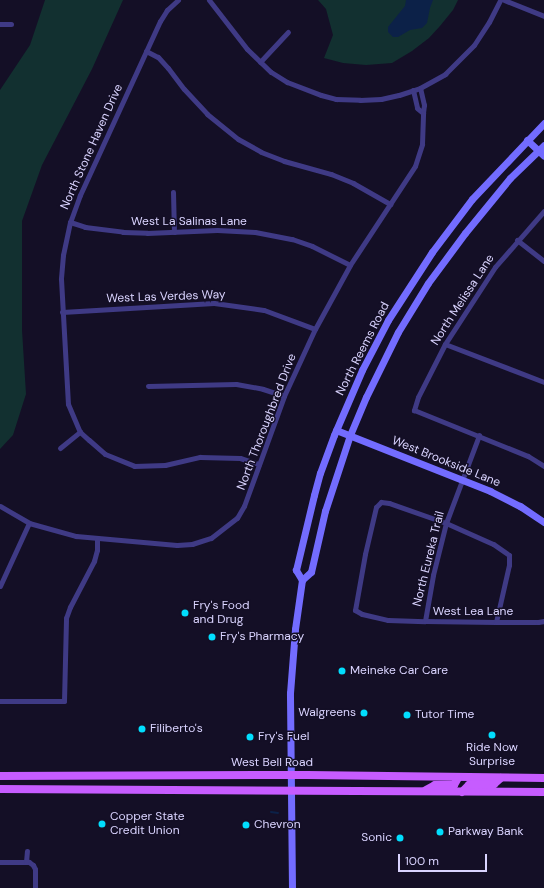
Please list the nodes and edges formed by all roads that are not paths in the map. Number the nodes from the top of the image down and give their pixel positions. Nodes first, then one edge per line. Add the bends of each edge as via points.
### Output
1 (178, 0) edge
2 (210, 0) edge
3 (500, 0) edge
4 (504, 0) edge
5 (544, 16) edge
6 (0, 24) edge
7 (11, 24) dead end
8 (288, 32) dead end
9 (146, 51) junction
10 (260, 62) junction
11 (420, 88) junction
12 (413, 90) junction
13 (423, 113) junction
14 (544, 123) edge
15 (527, 140) junction
16 (544, 145) edge
17 (538, 150) junction
18 (544, 156) edge
19 (173, 192) dead end
20 (390, 204) junction
21 (544, 211) edge
22 (70, 222) junction
23 (174, 232) junction
24 (517, 240) junction
25 (544, 261) edge
26 (350, 265) junction
27 (62, 312) junction
28 (314, 330) junction
29 (445, 344) junction
30 (544, 382) edge
31 (148, 386) dead end
32 (284, 396) junction
33 (336, 430) junction
34 (80, 432) junction
35 (350, 435) junction
36 (478, 435) junction
37 (60, 448) dead end
38 (259, 464) junction
39 (544, 466) edge
40 (462, 479) junction
41 (0, 506) edge
42 (544, 522) edge
43 (29, 523) junction
44 (446, 523) junction
45 (97, 539) junction
46 (302, 580) junction
47 (0, 586) edge
48 (425, 621) junction
49 (544, 621) edge
50 (496, 622) junction
51 (0, 701) edge
52 (291, 775) junction
53 (0, 776) edge
54 (128, 776) junction
55 (458, 778) junction
56 (501, 778) junction
57 (544, 778) edge
58 (0, 789) edge
59 (128, 790) junction
60 (291, 791) junction
61 (423, 791) junction
62 (462, 792) junction
63 (544, 792) edge
64 (27, 851) dead end
65 (0, 862) edge
66 (26, 862) junction
67 (35, 888) edge
68 (292, 888) edge

1 - 9 street, North Stone Haven Drive via 160,21
2 - 10 street
3 - 11 street via 474,46 445,74
4 - 5 street
6 - 7 street
8 - 10 street
9 - 20 street via 158,57 207,114 238,138 261,152 353,183
9 - 22 street, North Stone Haven Drive
10 - 12 street via 287,82 336,99 381,99
11 - 12 street
11 - 13 street, North Thoroughbred Drive
12 - 13 street, North Thoroughbred Drive via 417,108
13 - 20 street, North Thoroughbred Drive via 420,155 409,178
14 - 15 main road, North Reems Road
15 - 17 main road
15 - 33 main road, North Reems Road via 472,199 432,252 388,320 362,370
16 - 17 main road, North Reems Road
17 - 18 main road
17 - 35 main road, North Reems Road via 510,178 428,283 398,332
19 - 23 street
20 - 26 street, North Thoroughbred Drive
21 - 24 street, North Melissa Lane
22 - 23 street, West La Salinas Lane via 123,232
22 - 27 street, North Stone Haven Drive via 62,263
23 - 26 street, West La Salinas Lane via 238,230 274,235 312,246
24 - 25 street
24 - 29 street, North Melissa Lane via 495,267
26 - 28 street, North Thoroughbred Drive
27 - 28 street, West Las Verdes Way via 214,303 264,310
27 - 34 street, North Stone Haven Drive via 68,404
28 - 32 street, North Thoroughbred Drive
29 - 30 street
29 - 36 street, North Melissa Lane via 414,410
31 - 32 street via 236,384
32 - 38 street, North Thoroughbred Drive
33 - 35 main road, West Brookside Lane
33 - 46 main road, North Reems Road via 314,495 296,570
34 - 37 street
34 - 38 street, North Stone Haven Drive via 105,454 134,466 165,465 200,457 240,458
35 - 40 main road, West Brookside Lane
35 - 46 main road, North Reems Road via 326,505 310,572
36 - 39 street via 528,456
36 - 40 street, North Eureka Trail
38 - 45 street, North Thoroughbred Drive via 237,518 211,538 192,544 177,545
40 - 42 main road, West Brookside Lane via 520,506
40 - 44 street, North Eureka Trail
41 - 43 street
43 - 45 street
43 - 47 street
44 - 48 street, North Eureka Trail
44 - 48 street, West Lea Lane via 381,502 376,507 368,540 355,610 388,620
44 - 50 street via 493,544 509,556
45 - 51 street via 94,561 66,618 64,701
46 - 52 main road, North Reems Road via 291,683
48 - 50 street, West Lea Lane
49 - 50 street, West Lea Lane
52 - 54 main road, West Bell Road
52 - 55 main road, West Bell Road
52 - 60 main road, North Reems Road
53 - 54 main road, West Bell Road
54 - 59 main road
55 - 56 main road, West Bell Road
55 - 61 main road via 454,785 436,785
56 - 57 main road, West Bell Road
56 - 62 main road via 494,784 469,786
58 - 59 main road
59 - 60 main road
60 - 61 main road
60 - 68 main road, North Reems Road
61 - 62 main road
62 - 63 main road
64 - 66 street
65 - 66 street
66 - 67 street via 31,863 35,869

